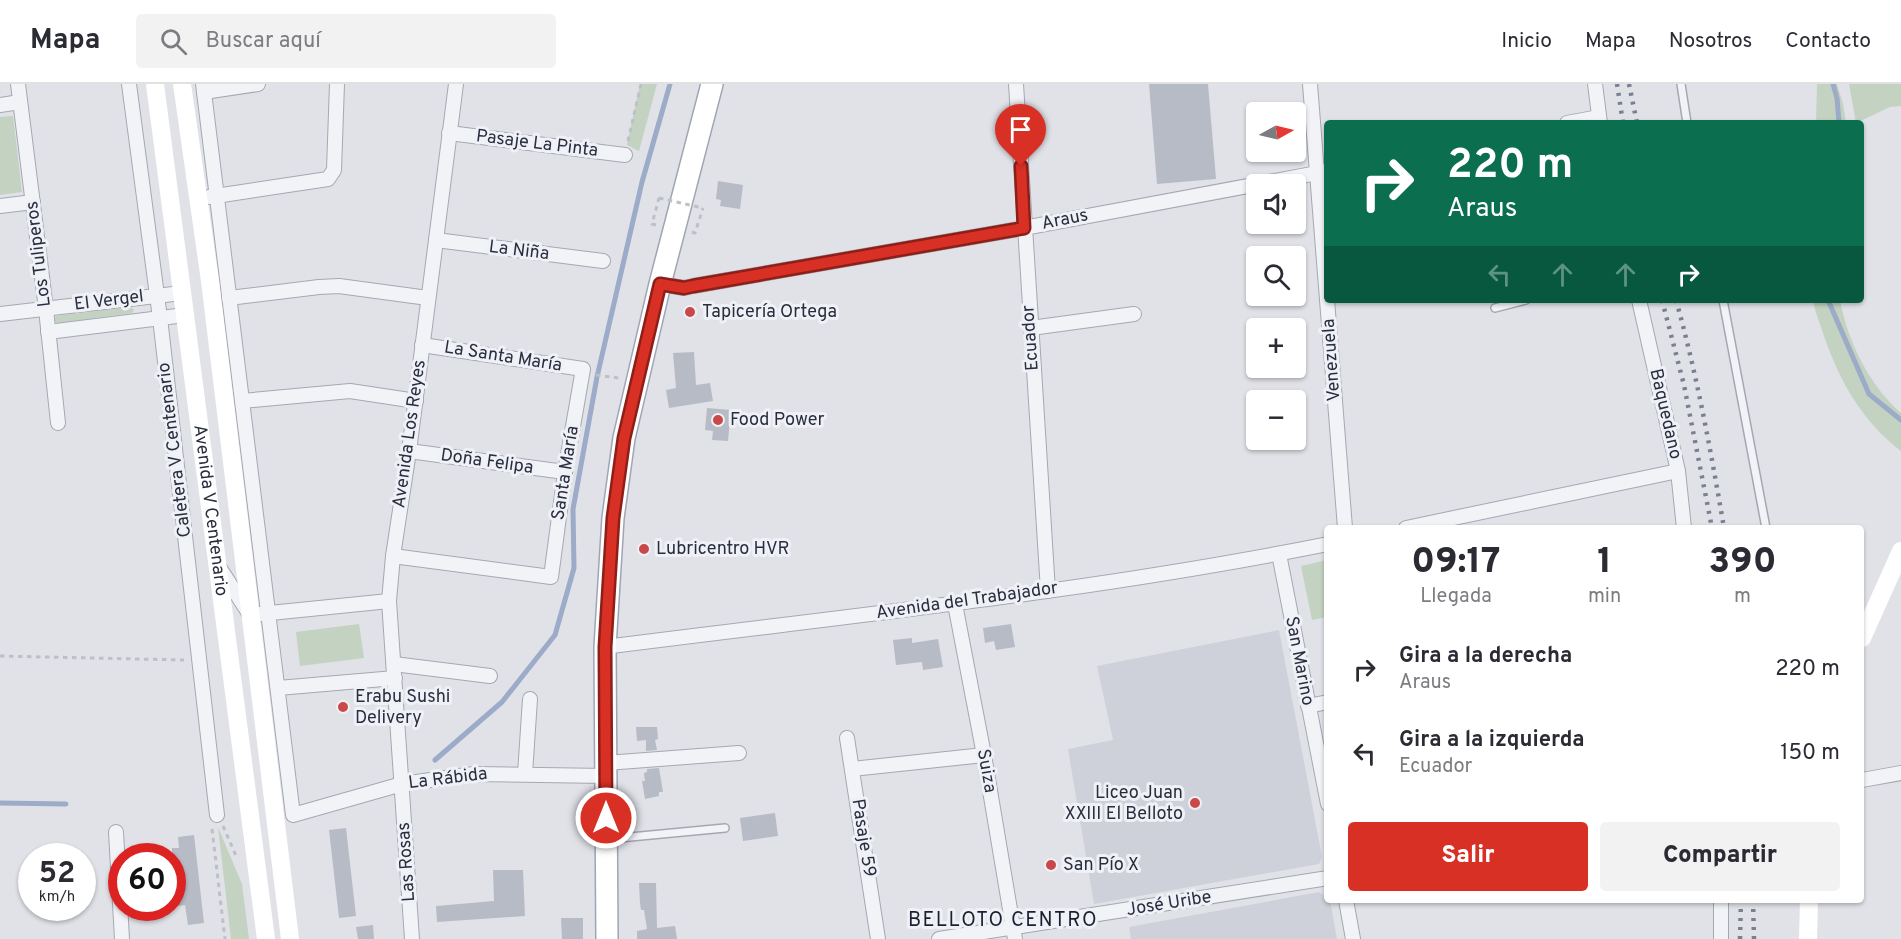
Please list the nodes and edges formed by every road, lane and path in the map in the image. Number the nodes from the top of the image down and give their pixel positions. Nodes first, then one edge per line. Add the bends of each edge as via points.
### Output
1 (18, 84) edge
2 (129, 84) edge
3 (155, 84) edge
4 (182, 84) edge
5 (258, 84) edge
6 (337, 84) edge
7 (456, 84) edge
8 (641, 84) edge
9 (712, 84) edge
10 (1016, 84) edge
11 (1310, 84) edge
12 (1595, 84) edge
13 (1681, 84) edge
14 (203, 88) edge
15 (20, 102) junction
16 (0, 105) edge
17 (1600, 120) edge
18 (1687, 120) edge
19 (449, 133) junction
20 (625, 155) joint
21 (1322, 172) edge
22 (217, 196) junction
23 (198, 198) junction
24 (33, 202) junction
25 (1324, 203) edge
26 (0, 206) edge
27 (652, 224) dead end
28 (1024, 228) junction
29 (695, 233) dead end
30 (436, 240) junction
31 (603, 261) dead end
32 (660, 284) junction
33 (182, 293) junction
34 (156, 296) junction
35 (230, 298) junction
36 (428, 298) junction
37 (1330, 303) edge
38 (1514, 303) edge
39 (1640, 303) edge
40 (1724, 303) edge
41 (1495, 308) dead end
42 (46, 309) junction
43 (0, 314) edge
44 (1134, 314) dead end
45 (185, 315) junction
46 (160, 318) junction
47 (1031, 328) junction
48 (48, 332) junction
49 (422, 345) junction
50 (587, 372) junction
51 (617, 378) dead end
52 (242, 401) junction
53 (416, 401) junction
54 (58, 423) dead end
55 (409, 451) junction
56 (1678, 471) junction
57 (565, 472) junction
58 (1345, 525) edge
59 (1420, 525) edge
60 (1684, 525) edge
61 (1765, 525) edge
62 (1324, 545) edge
63 (1901, 551) edge
64 (1279, 554) junction
65 (393, 556) junction
66 (217, 565) junction
67 (1048, 591) junction
68 (389, 601) junction
69 (955, 604) junction
70 (259, 614) junction
71 (1864, 634) edge
72 (605, 647) junction
73 (0, 656) edge
74 (200, 661) junction
75 (394, 671) junction
76 (490, 676) dead end
77 (278, 688) junction
78 (530, 699) dead end
79 (1324, 703) edge
80 (1308, 706) junction
81 (847, 738) dead end
82 (739, 753) dead end
83 (984, 755) junction
84 (852, 769) junction
85 (606, 770) junction
86 (1901, 773) edge
87 (525, 774) junction
88 (1864, 780) edge
89 (402, 784) junction
90 (1324, 784) edge
91 (217, 815) joint
92 (725, 828) dead end
93 (116, 832) dead end
94 (607, 839) junction
95 (1324, 879) edge
96 (1347, 903) edge
97 (1721, 903) edge
98 (1809, 903) edge
99 (1014, 934) edge
100 (122, 939) edge
101 (225, 939) edge
102 (266, 939) edge
103 (290, 939) edge
104 (412, 939) edge
105 (607, 939) edge
106 (878, 939) edge
107 (939, 939) edge
108 (1353, 939) edge
109 (1721, 939) edge
110 (1808, 939) edge

1 - 15 street, Los Tuliperos
2 - 34 street, Caletera V Centenario
3 - 33 main road, Avenida V Centenario
4 - 23 main road, Avenida V Centenario
5 - 14 street
6 - 22 street via 334,170 328,179
7 - 19 street, Avenida Los Reyes
8 - 20 path
9 - 32 main road
10 - 28 street, Ecuador
11 - 21 street, Venezuela
12 - 17 street
13 - 18 lane
14 - 22 street
15 - 16 street
15 - 24 street, Los Tuliperos
19 - 20 street, Pasaje La Pinta
19 - 30 street, Avenida Los Reyes
21 - 25 street, Venezuela
21 - 28 street, Araus
22 - 23 street
22 - 35 street
23 - 70 main road, Avenida V Centenario
24 - 26 street
24 - 42 street, Los Tuliperos
27 - 29 path, bridge via 659,198 703,208
28 - 32 street, Araus via 684,288
28 - 47 street, Ecuador
30 - 31 street, La Niña
30 - 36 street, Avenida Los Reyes
32 - 72 main road via 624,438 613,518
33 - 34 street, El Vergel
33 - 45 main road, Avenida V Centenario
34 - 42 street, El Vergel
34 - 46 street, Caletera V Centenario
35 - 36 street via 339,286
35 - 52 street
36 - 49 street, Avenida Los Reyes
37 - 58 street, Venezuela
38 - 41 lane
39 - 56 street, Baquedano
40 - 61 lane
42 - 43 street, El Vergel
42 - 48 street, Los Tuliperos
44 - 47 street
45 - 46 street, El Vergel
45 - 66 main road, Avenida V Centenario
46 - 48 street, El Vergel
46 - 74 street, Caletera V Centenario
47 - 67 street, Ecuador
48 - 54 street, Los Tuliperos
49 - 50 street, La Santa María
49 - 53 street, Avenida Los Reyes
50 - 51 path
50 - 57 street, Santa María
52 - 53 street via 350,391
52 - 70 street
53 - 55 street, Avenida Los Reyes
55 - 57 street, Doña Felipa
55 - 65 street, Avenida Los Reyes
56 - 59 street
56 - 60 street, Baquedano
57 - 65 street, Santa María via 551,577
62 - 64 street, Avenida del Trabajador
63 - 71 main road
64 - 67 street, Avenida del Trabajador
64 - 80 street, San Marino
65 - 68 street, Avenida Los Reyes
66 - 70 street
66 - 102 main road, Avenida V Centenario
67 - 69 street, Avenida del Trabajador
68 - 70 street
68 - 75 street, Avenida Los Reyes
69 - 72 street, Avenida del Trabajador
69 - 83 street, Suiza
70 - 77 street
70 - 103 main road, Avenida V Centenario
72 - 85 main road
73 - 74 path
74 - 91 street, Caletera V Centenario
75 - 76 street
75 - 77 street
75 - 89 street, Avenida Los Reyes
77 - 89 street, La Rábida via 293,815
78 - 87 street
79 - 80 street
80 - 90 street, San Marino
81 - 84 street, Pasaje 59
82 - 85 street, La Rábida
83 - 84 street
83 - 99 street, Suiza
84 - 106 street, Pasaje 59
85 - 87 street, La Rábida via 582,777
85 - 94 main road
86 - 88 street
87 - 89 street, La Rábida via 474,774
89 - 104 street, Las Rosas
91 - 101 path via 211,826
92 - 94 lane
93 - 100 street
94 - 105 main road
95 - 99 street, José Uribe
96 - 108 street
97 - 109 street
98 - 110 main road
99 - 107 street, José Uribe

